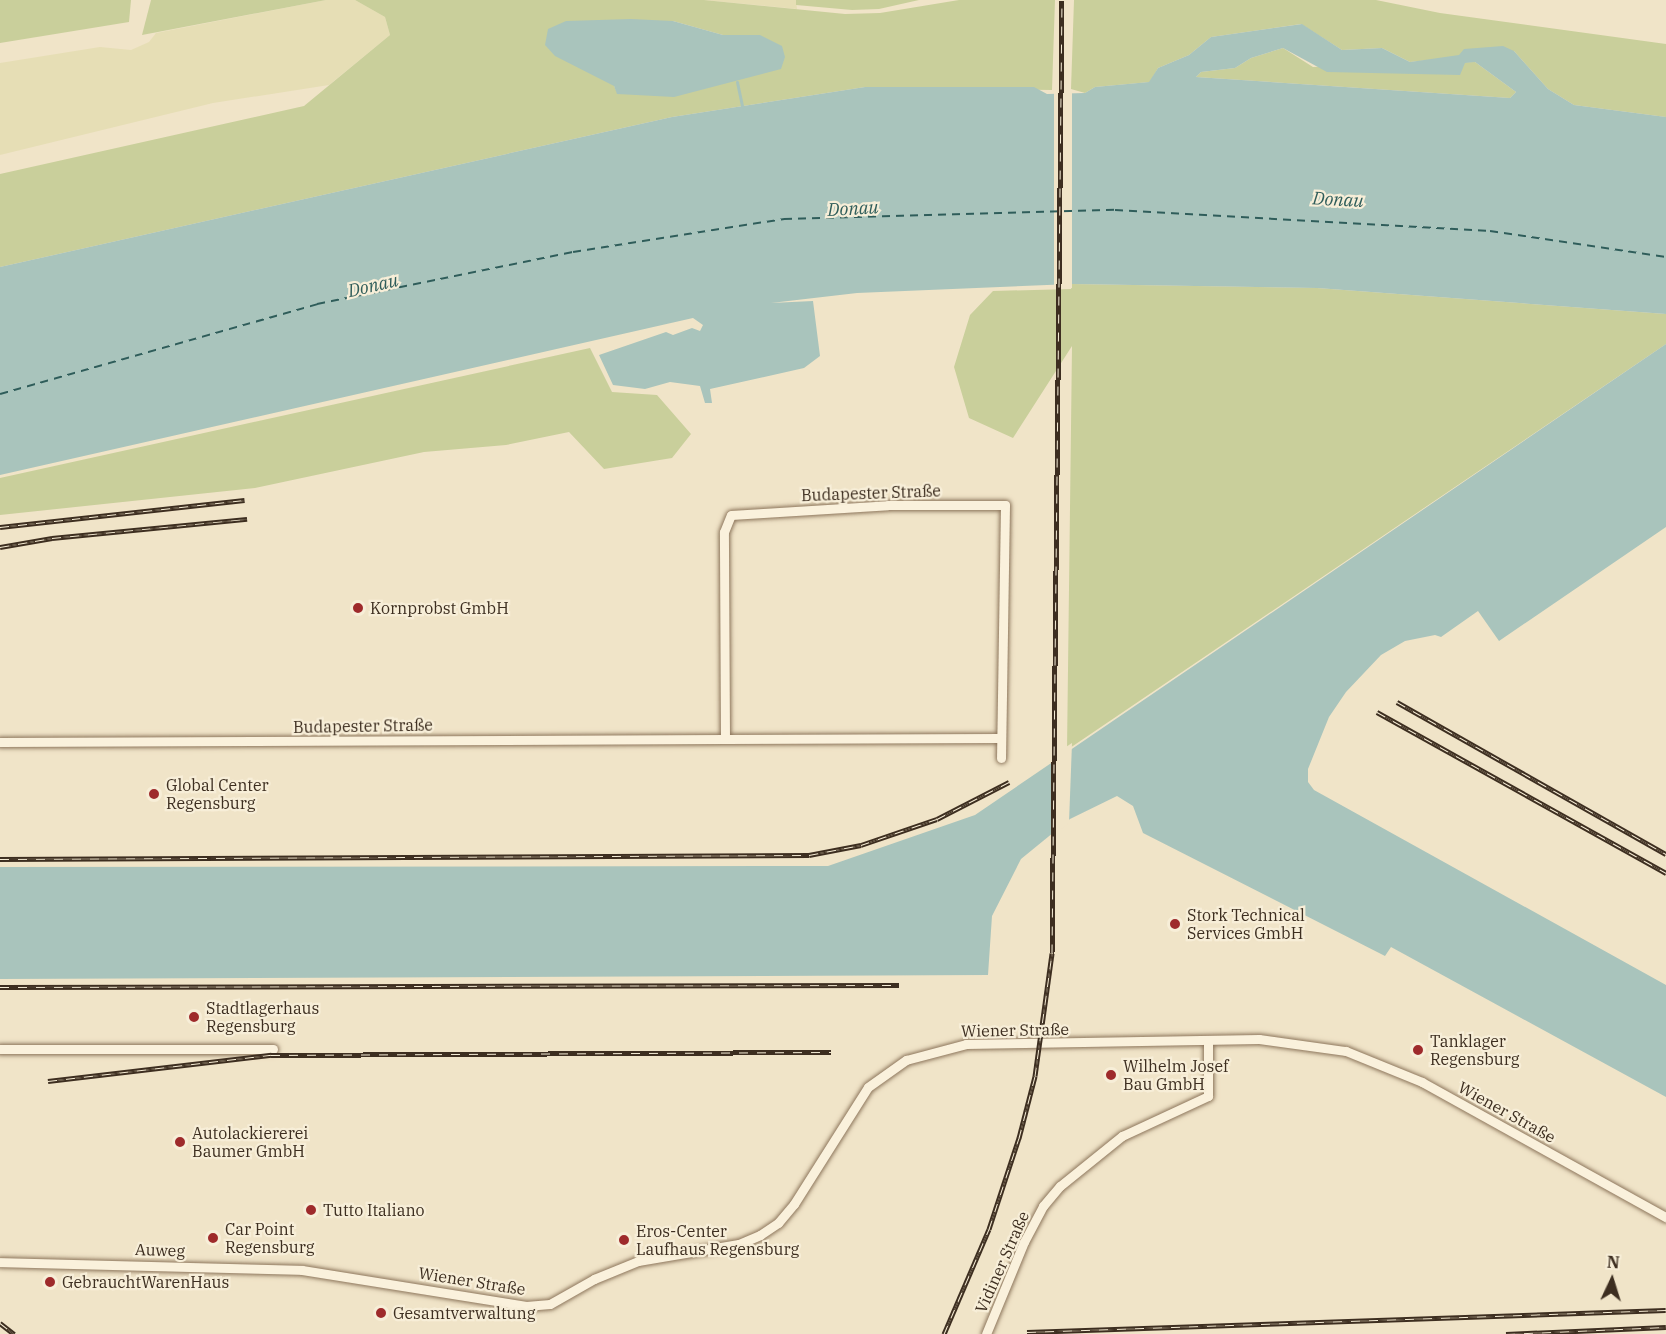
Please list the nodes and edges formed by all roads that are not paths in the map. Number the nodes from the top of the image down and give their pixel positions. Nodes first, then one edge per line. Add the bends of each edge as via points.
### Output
1 (1001, 738) junction
2 (725, 739) junction
3 (0, 742) edge
4 (1001, 758) dead end
5 (1208, 1041) junction
6 (0, 1049) edge
7 (273, 1050) dead end
8 (1666, 1216) edge
9 (0, 1262) edge
10 (319, 1271) joint
11 (986, 1334) edge

1 - 2 street, Budapester Straße
1 - 2 street, Budapester Straße via 1005,505 888,505 739,513 726,522
1 - 4 street, Budapester Straße
2 - 3 street, Budapester Straße
5 - 8 street, Wiener Straße via 1293,1041 1373,1060 1422,1082
5 - 10 street, Wiener Straße via 966,1044 906,1060 868,1087 855,1102 795,1204 778,1223 739,1244 620,1268 550,1305 526,1306
5 - 11 street, Vidiner Straße via 1208,1096 1122,1136 1060,1186 1043,1206 1024,1242
6 - 7 street
9 - 10 street, Auweg

